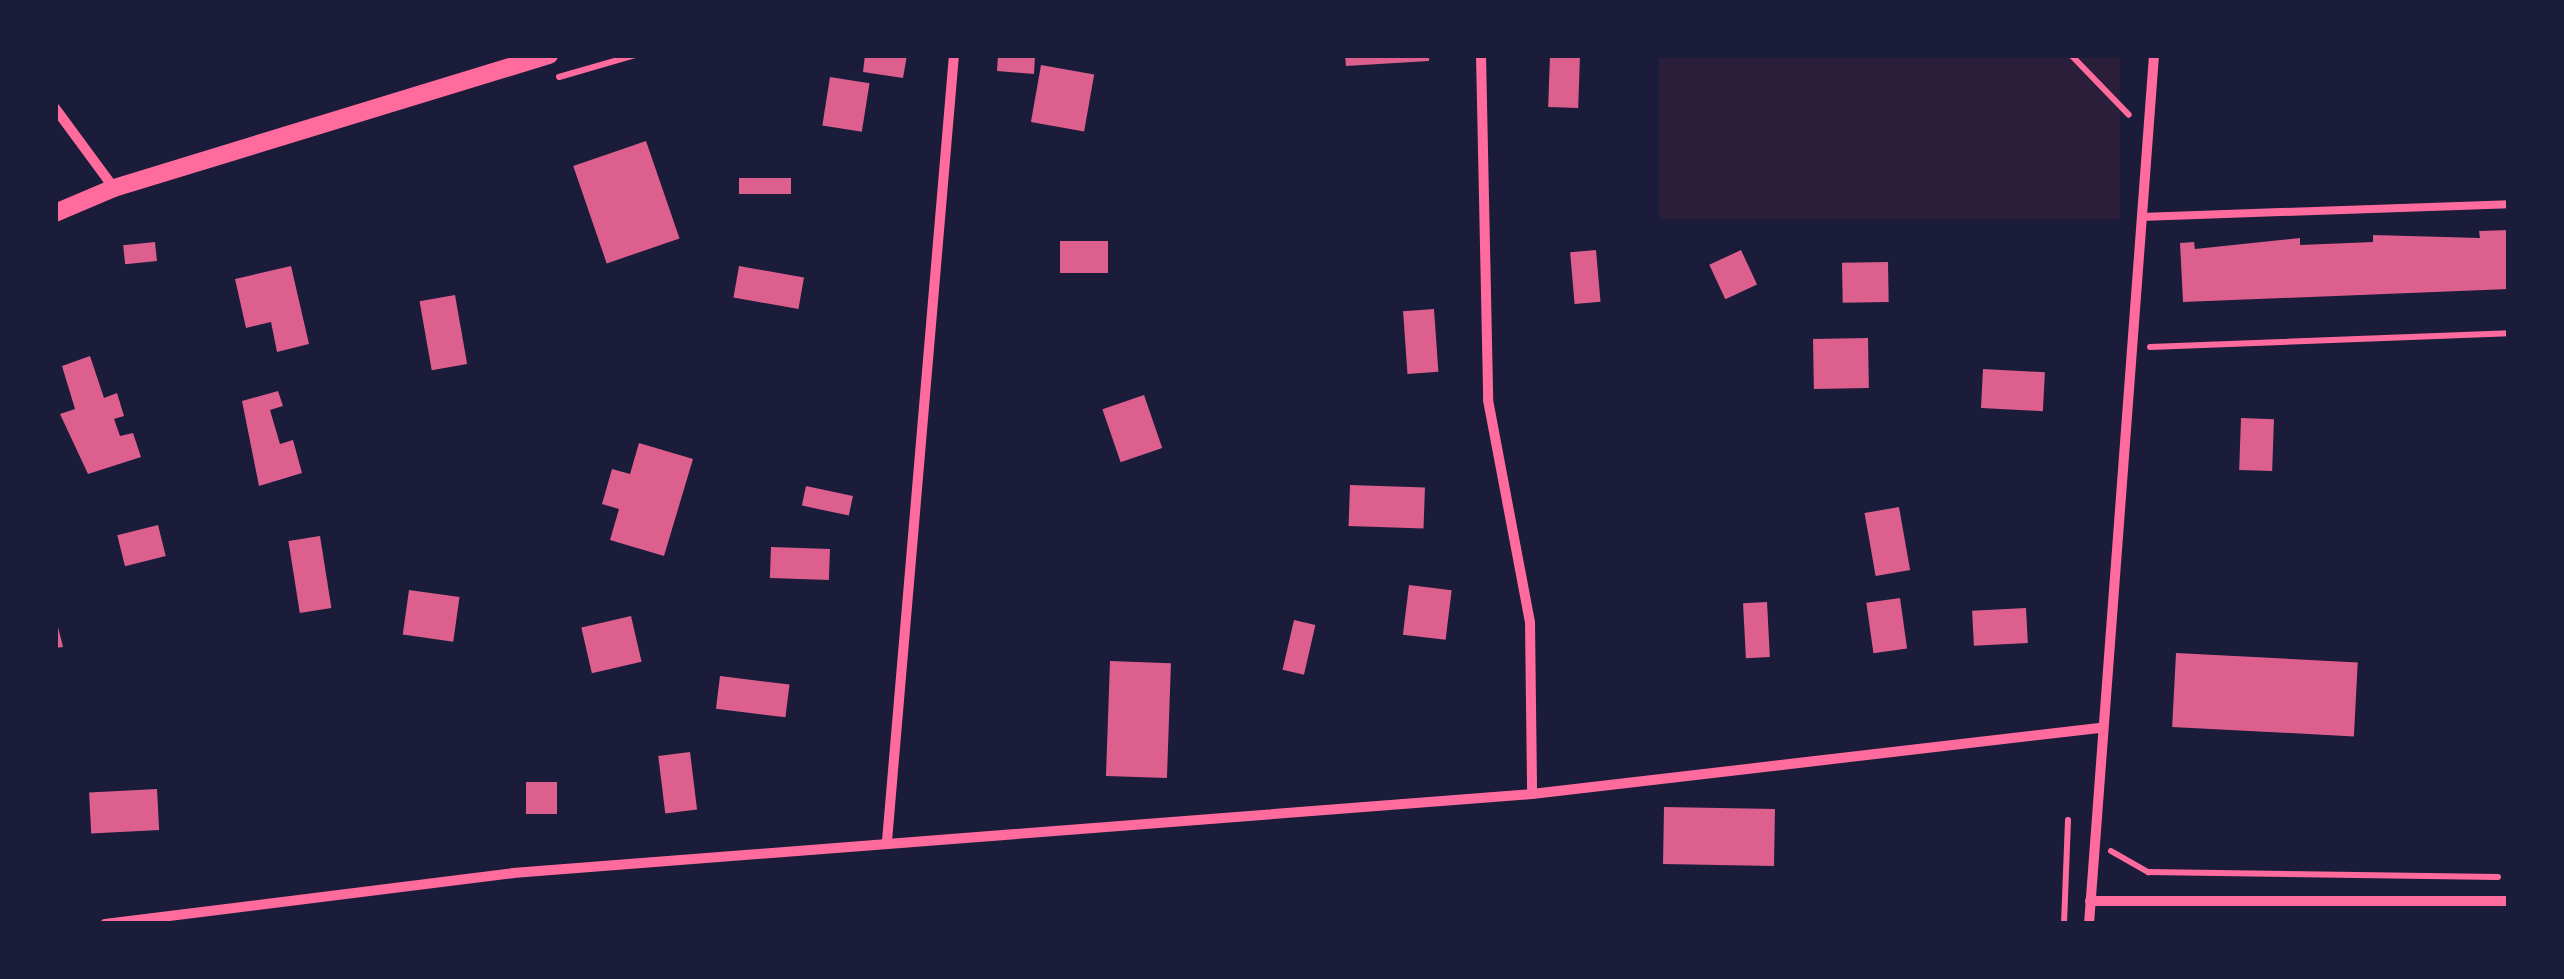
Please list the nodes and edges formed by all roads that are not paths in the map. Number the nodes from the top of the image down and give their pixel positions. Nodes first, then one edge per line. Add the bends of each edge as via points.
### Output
1 (549, 55) edge
2 (954, 55) edge
3 (1481, 55) edge
4 (2154, 55) edge
5 (55, 108) edge
6 (114, 188) junction
7 (2509, 204) edge
8 (55, 213) edge
9 (2141, 217) junction
10 (2098, 728) junction
11 (1532, 794) junction
12 (886, 842) junction
13 (2090, 901) junction
14 (2509, 902) edge
15 (105, 924) edge
16 (2089, 924) edge

1 - 6 street
2 - 12 street
3 - 11 street via 1488,400 1530,622
4 - 9 street
5 - 6 street
6 - 8 street
7 - 9 lane
9 - 10 street
10 - 11 street
10 - 13 street
11 - 12 street
12 - 15 street via 513,873
13 - 14 street
13 - 16 street

